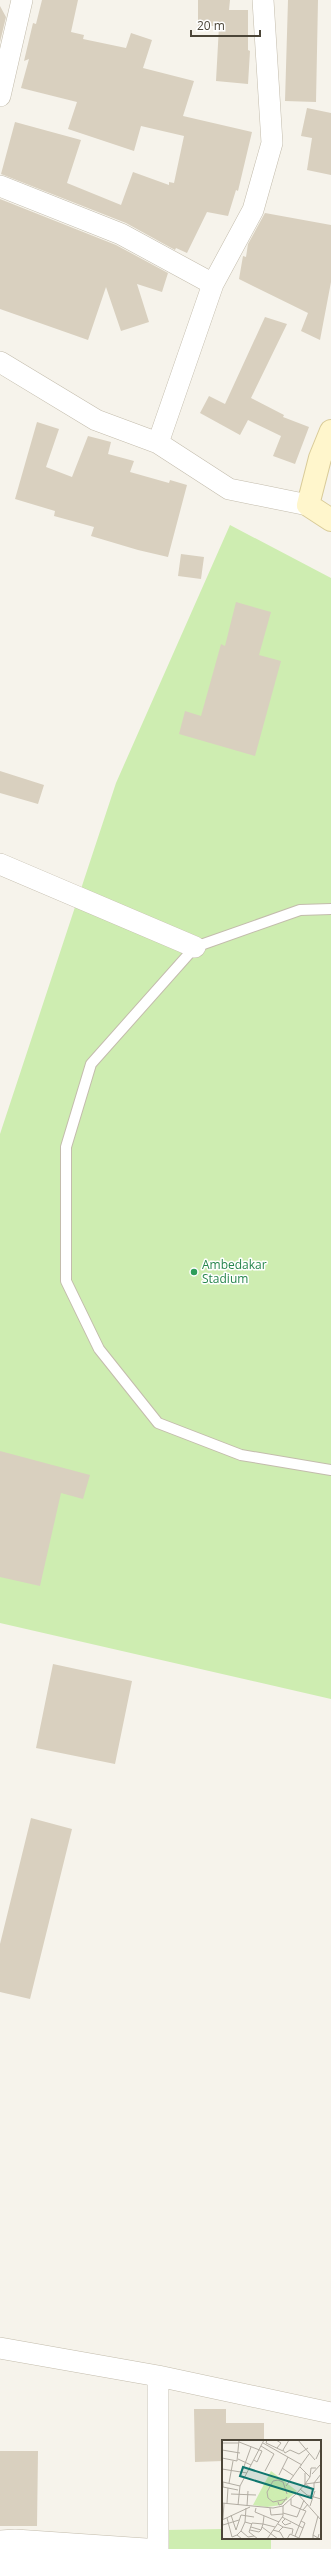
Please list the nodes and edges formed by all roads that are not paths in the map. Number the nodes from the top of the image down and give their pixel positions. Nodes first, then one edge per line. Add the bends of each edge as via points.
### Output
1 (22, 0) edge
2 (263, 0) edge
3 (0, 96) edge
4 (0, 186) edge
5 (213, 284) junction
6 (0, 362) edge
7 (331, 431) edge
8 (158, 443) junction
9 (308, 505) junction
10 (331, 520) edge
11 (0, 864) edge
12 (331, 909) edge
13 (195, 948) junction
14 (331, 1470) edge
15 (0, 2348) edge
16 (158, 2376) junction
17 (331, 2413) edge
18 (0, 2541) edge
19 (146, 2549) edge
20 (158, 2549) edge

1 - 3 street
2 - 5 street via 272,143 253,210
4 - 5 street via 121,234
5 - 8 street
6 - 8 street via 96,420
7 - 9 street via 320,458
8 - 9 street via 229,489
9 - 10 street
11 - 13 street
12 - 13 lane via 300,910
13 - 14 lane via 91,1064 66,1147 66,1281 99,1349 158,1424 241,1455
15 - 16 street
16 - 17 street
16 - 20 street
18 - 19 street

